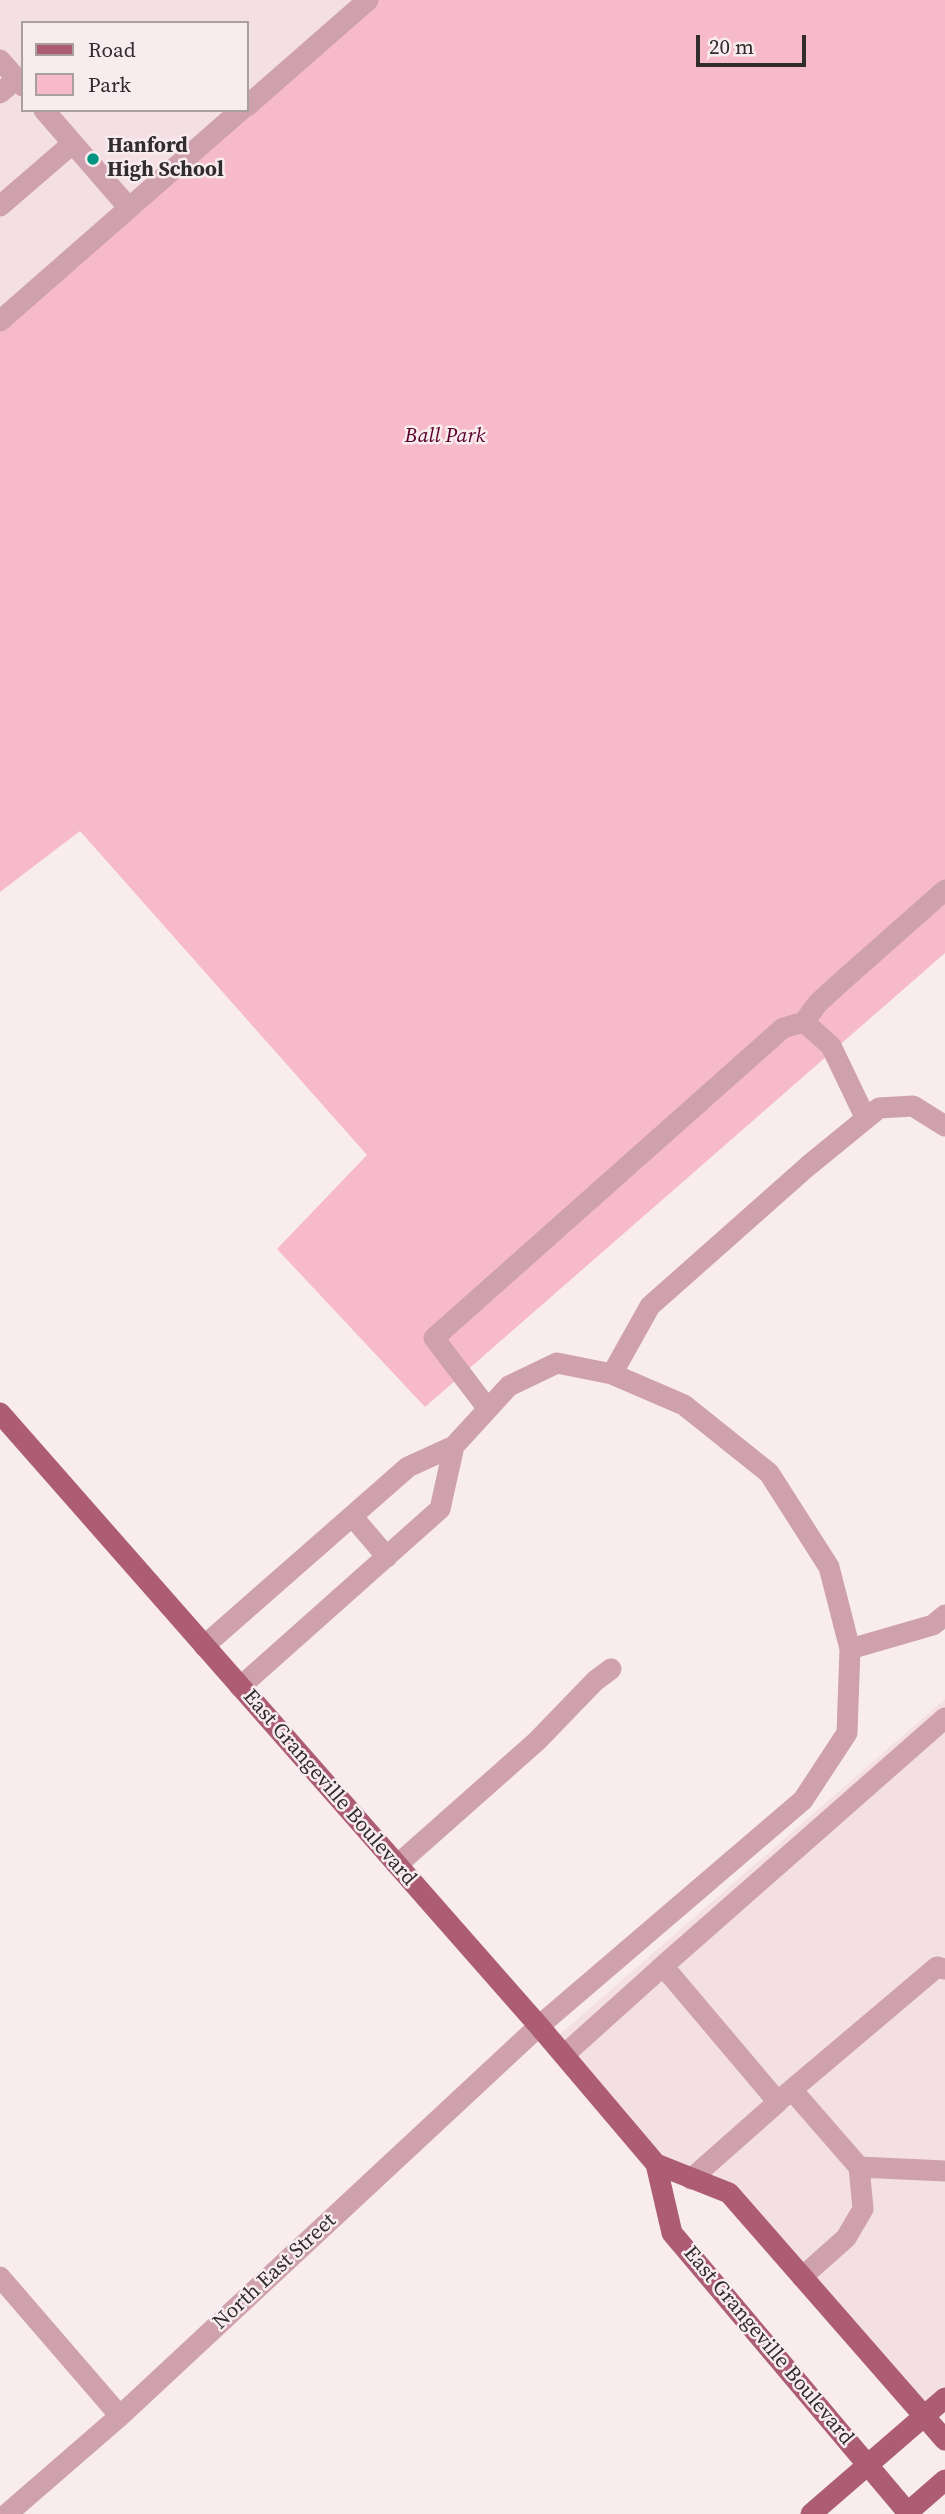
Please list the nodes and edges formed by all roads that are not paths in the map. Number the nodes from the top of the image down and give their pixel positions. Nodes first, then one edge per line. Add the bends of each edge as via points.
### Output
1 (368, 0) edge
2 (0, 60) edge
3 (20, 82) edge
4 (0, 93) edge
5 (248, 105) edge
6 (46, 112) edge
7 (239, 112) edge
8 (72, 144) junction
9 (0, 206) edge
10 (129, 208) junction
11 (0, 321) edge
12 (945, 890) edge
13 (804, 1022) junction
14 (866, 1119) junction
15 (945, 1126) edge
16 (612, 1374) junction
17 (488, 1409) junction
18 (0, 1413) edge
19 (454, 1446) junction
20 (352, 1516) junction
21 (387, 1557) junction
22 (945, 1615) edge
23 (204, 1646) junction
24 (850, 1649) junction
25 (611, 1669) dead end
26 (240, 1687) junction
27 (945, 1718) edge
28 (397, 1865) junction
29 (663, 1966) junction
30 (945, 1969) edge
31 (539, 2026) junction
32 (564, 2055) junction
33 (785, 2096) junction
34 (656, 2164) junction
35 (859, 2167) junction
36 (945, 2171) edge
37 (691, 2179) junction
38 (0, 2277) edge
39 (802, 2277) junction
40 (945, 2398) edge
41 (120, 2416) junction
42 (924, 2416) junction
43 (945, 2440) edge
44 (868, 2464) junction
45 (945, 2480) edge
46 (8, 2514) edge
47 (811, 2514) edge
48 (907, 2514) edge

1 - 5 street
2 - 3 street
3 - 4 street
6 - 8 street
7 - 10 street
8 - 9 street
8 - 10 street
10 - 11 street
12 - 13 street via 818,1003
13 - 14 street via 831,1046
13 - 17 street via 783,1028 433,1338
14 - 15 street via 879,1108 913,1106
14 - 16 street via 650,1306
16 - 17 street, North East Street via 557,1363 509,1386
16 - 24 street, North East Street via 684,1405 769,1473 829,1567
17 - 19 street, North East Street
18 - 23 main road, East Grangeville Boulevard
19 - 20 street via 408,1467
19 - 21 street via 440,1509
20 - 21 street
20 - 23 street
21 - 26 street
22 - 24 street via 933,1625
23 - 26 main road, East Grangeville Boulevard
24 - 31 street, North East Street via 847,1733 803,1800
25 - 28 street
26 - 28 main road, East Grangeville Boulevard
27 - 29 street
28 - 31 main road, East Grangeville Boulevard
29 - 32 street
29 - 33 street
30 - 33 street via 937,1968
31 - 32 main road, East Grangeville Boulevard
31 - 41 street, North East Street
32 - 34 main road, East Grangeville Boulevard
33 - 35 street
33 - 37 street
34 - 37 main road, East Grangeville Boulevard
34 - 44 main road, East Grangeville Boulevard via 672,2233
35 - 36 street
35 - 39 street via 863,2208 846,2238
37 - 39 main road, East Grangeville Boulevard via 729,2193
38 - 41 street
39 - 42 main road, East Grangeville Boulevard
40 - 42 main road
41 - 46 street, North East Street
42 - 43 main road, East Grangeville Boulevard
42 - 44 main road
44 - 47 main road
44 - 48 main road, East Grangeville Boulevard
45 - 48 main road

